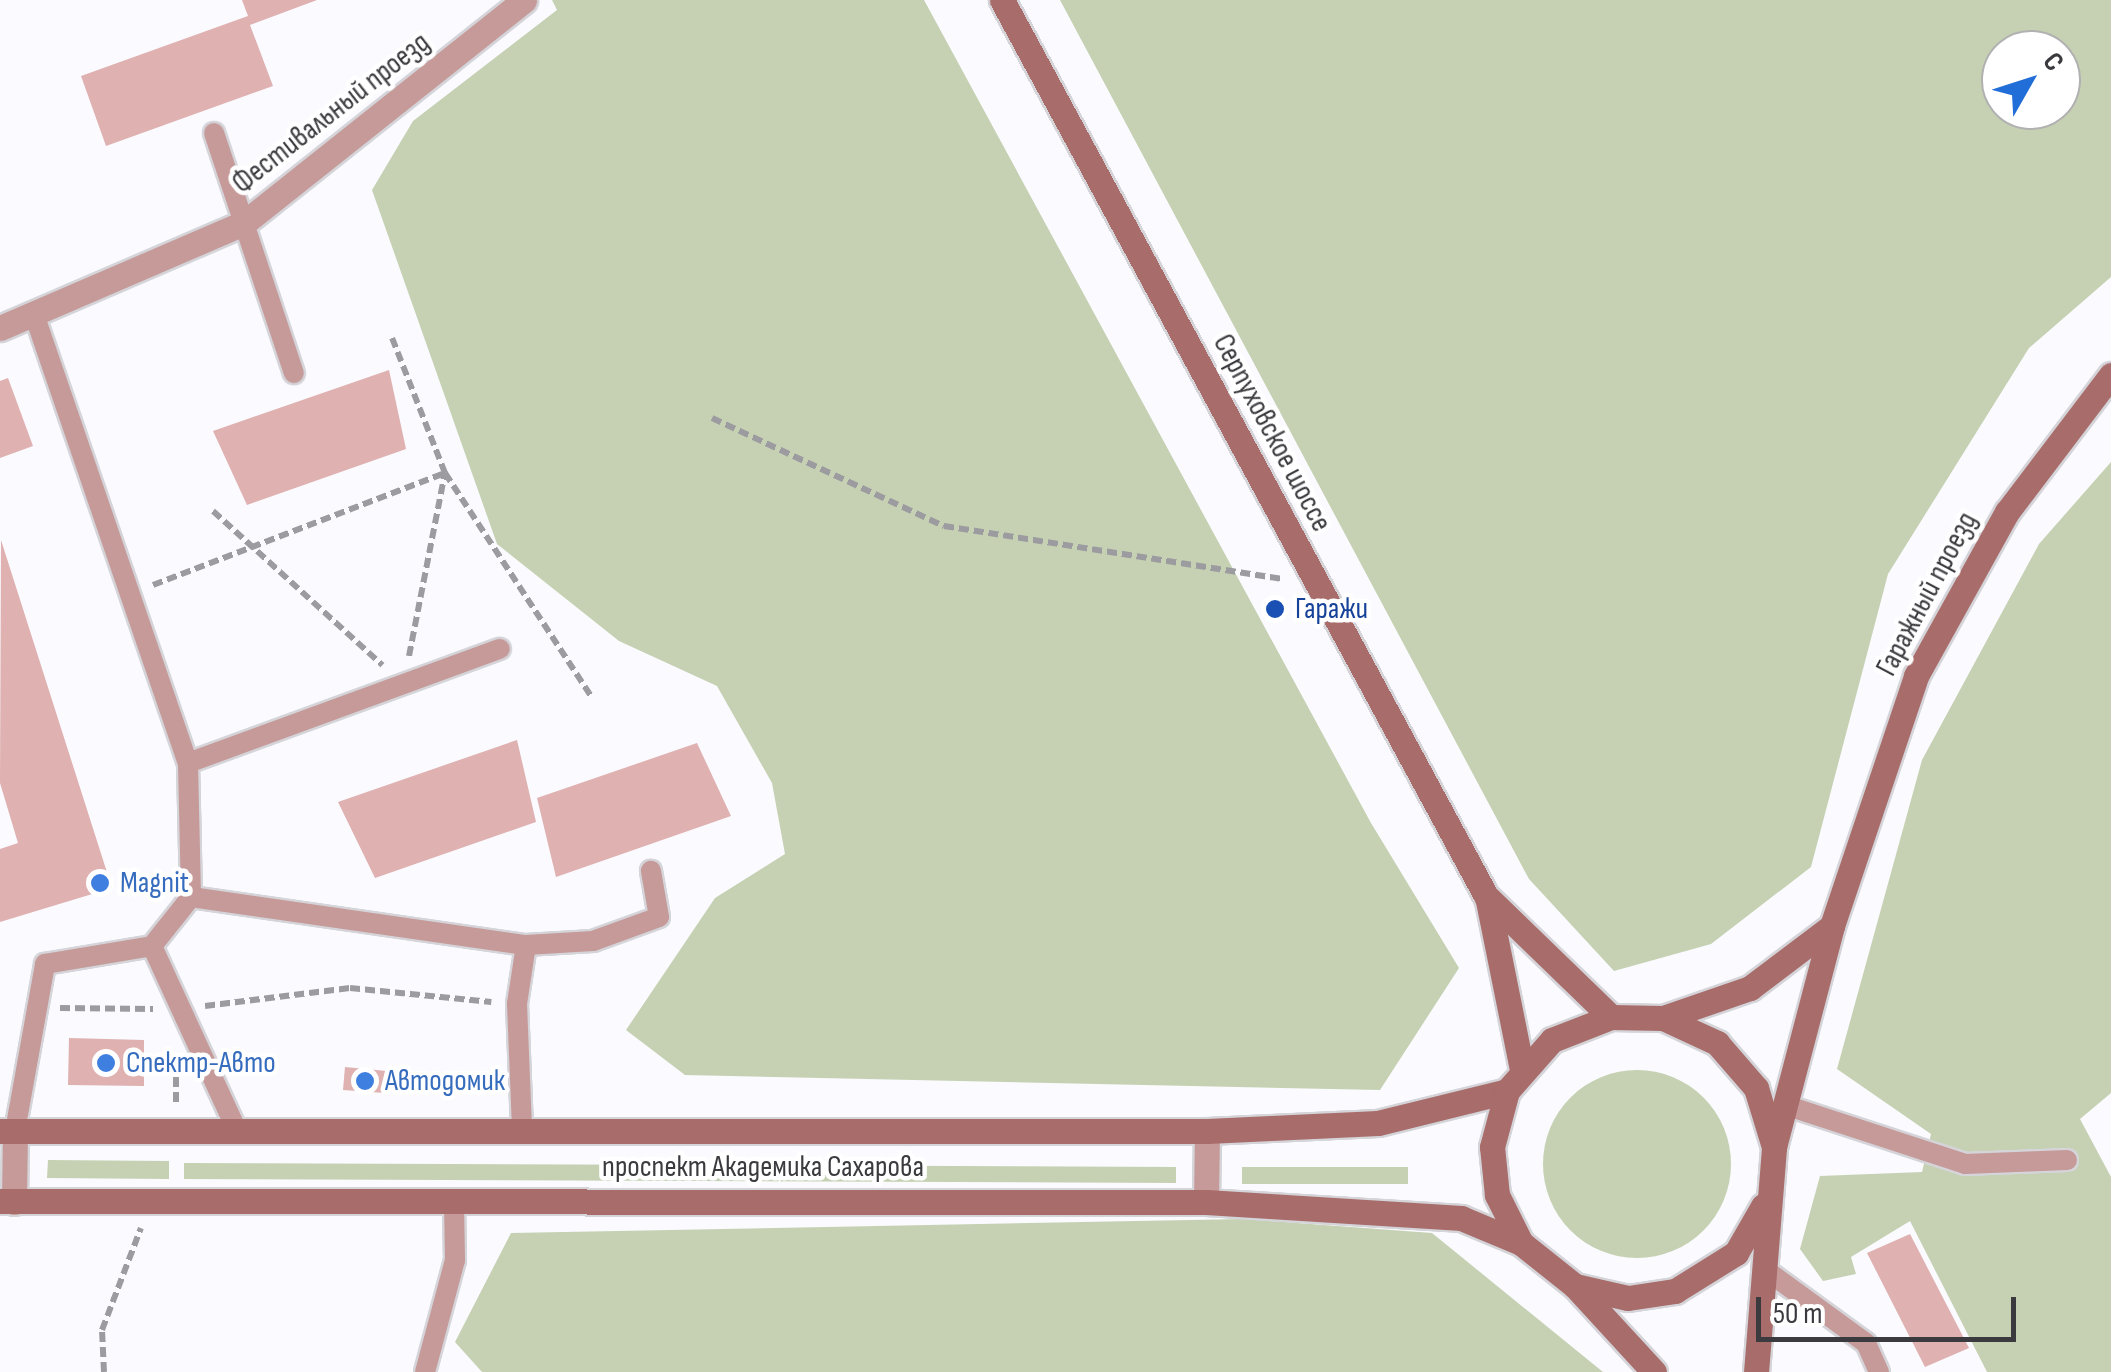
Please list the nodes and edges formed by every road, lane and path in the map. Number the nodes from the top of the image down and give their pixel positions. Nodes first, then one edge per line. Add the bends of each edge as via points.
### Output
1 (524, 0) edge
2 (1002, 0) edge
3 (214, 133) dead end
4 (244, 222) junction
5 (34, 314) junction
6 (0, 328) edge
7 (392, 338) dead end
8 (294, 373) dead end
9 (2111, 374) edge
10 (712, 418) dead end
11 (445, 473) junction
12 (213, 511) dead end
13 (252, 547) junction
14 (1316, 586) junction
15 (130, 594) junction
16 (500, 649) dead end
17 (404, 684) junction
18 (591, 696) dead end
19 (188, 763) junction
20 (651, 871) dead end
21 (1486, 896) junction
22 (191, 897) junction
23 (1832, 926) junction
24 (526, 945) junction
25 (152, 946) junction
26 (517, 1004) junction
27 (38, 1008) junction
28 (177, 1009) junction
29 (1611, 1017) junction
30 (1663, 1018) junction
31 (1514, 1080) junction
32 (1784, 1105) junction
33 (522, 1126) junction
34 (7, 1131) edge
35 (237, 1131) junction
36 (1207, 1131) junction
37 (1774, 1147) junction
38 (2067, 1160) dead end
39 (1768, 1198) junction
40 (454, 1200) junction
41 (7, 1201) edge
42 (1206, 1202) junction
43 (161, 1224) dead end
44 (1520, 1243) junction
45 (1763, 1268) junction
46 (1576, 1286) junction
47 (104, 1372) edge
48 (425, 1372) edge
49 (1654, 1372) edge
50 (1756, 1372) edge
51 (1879, 1372) edge

1 - 4 street, Фестивальный проезд via 323,168
2 - 14 street, Серпуховское шоссе
3 - 4 lane
4 - 5 street, Фестивальный проезд
4 - 8 lane
5 - 6 street, Фестивальный проезд
5 - 15 lane
7 - 11 path
9 - 23 street, Гаражный проезд via 2007,512 1916,676
10 - 14 path via 944,526
11 - 13 path
11 - 17 path
11 - 18 path
12 - 13 path
13 - 15 path
13 - 17 path
14 - 21 street, Серпуховское шоссе
15 - 19 lane
16 - 17 lane
17 - 19 lane
19 - 22 lane
20 - 24 lane via 659,918 593,941
21 - 29 street
21 - 31 street
22 - 24 lane
22 - 25 lane
23 - 30 street via 1750,988
23 - 32 street, Гаражный проезд
24 - 26 lane
25 - 27 lane via 45,964
25 - 28 lane
26 - 28 path via 350,988
26 - 33 lane
27 - 28 path
27 - 34 lane
28 - 35 lane
29 - 30 street
29 - 31 street via 1552,1040
30 - 37 street via 1717,1044 1756,1088
31 - 36 street, проспект Академика Сахарова via 1378,1123
31 - 44 street via 1492,1147 1497,1195
32 - 37 street, Гаражный проезд
32 - 38 lane via 1964,1164
33 - 35 street, проспект Академика Сахарова
33 - 36 street, проспект Академика Сахарова
34 - 35 street, проспект Академика Сахарова
34 - 41 street
36 - 42 street
37 - 39 street
39 - 45 street
39 - 46 street via 1736,1253 1675,1292 1628,1298
40 - 41 street, проспект Академика Сахарова
40 - 42 street, проспект Академика Сахарова
40 - 48 lane via 455,1260
42 - 44 street, проспект Академика Сахарова via 1461,1218
43 - 47 path via 142,1224 102,1330
44 - 46 street
45 - 50 street
45 - 51 lane via 1866,1343
46 - 49 street

